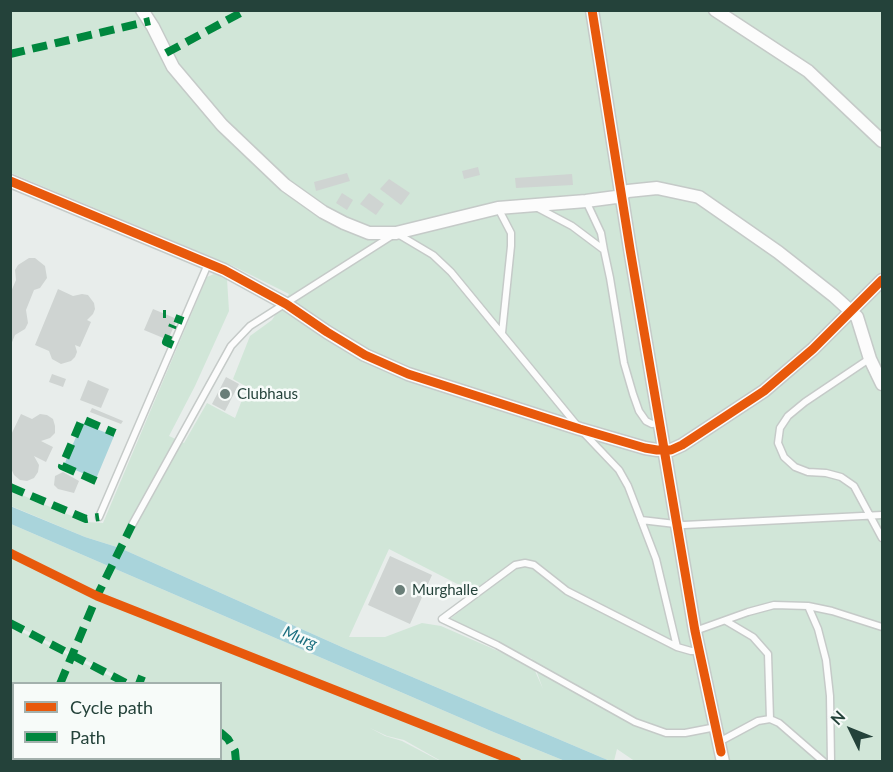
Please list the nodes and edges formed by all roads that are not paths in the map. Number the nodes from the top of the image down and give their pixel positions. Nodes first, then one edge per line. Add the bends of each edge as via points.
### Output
1 (142, 10) edge
2 (592, 10) edge
3 (715, 10) edge
4 (882, 141) edge
5 (10, 181) edge
6 (622, 194) junction
7 (586, 201) junction
8 (533, 205) junction
9 (498, 208) junction
10 (396, 233) junction
11 (604, 250) junction
12 (208, 262) junction
13 (882, 280) edge
14 (286, 304) junction
15 (852, 312) junction
16 (502, 333) junction
17 (870, 359) junction
18 (882, 384) edge
19 (659, 423) junction
20 (580, 429) junction
21 (664, 450) junction
22 (870, 515) junction
23 (882, 515) edge
24 (99, 517) dead end
25 (640, 520) junction
26 (132, 525) dead end
27 (677, 525) junction
28 (882, 538) edge
29 (808, 606) junction
30 (726, 621) junction
31 (882, 627) edge
32 (695, 631) junction
33 (676, 647) junction
34 (699, 651) junction
35 (770, 719) junction
36 (716, 728) junction
37 (719, 742) junction
38 (723, 762) edge
39 (824, 762) edge
40 (831, 762) edge

1 - 10 street via 173,67 199,99 285,185 344,223 369,232
2 - 6 street
3 - 4 street via 808,71
5 - 12 street
6 - 7 street
6 - 15 street via 657,188 699,197 778,252
6 - 19 street
7 - 8 street
7 - 11 lane via 601,233
8 - 9 street
8 - 11 lane via 572,226
9 - 10 street
9 - 16 lane via 511,233
10 - 14 lane
10 - 16 lane via 433,255
11 - 19 lane via 633,394 646,421
12 - 14 street
12 - 24 lane
13 - 15 street
14 - 20 street via 365,355 408,374
14 - 26 lane via 250,326 231,346
15 - 17 street
15 - 21 street via 764,392 691,441
16 - 20 lane
17 - 18 street
17 - 22 lane via 788,416 780,428 778,443 784,457 795,467 841,477 854,486
19 - 21 street
20 - 21 street
20 - 25 lane via 619,470
21 - 27 street
22 - 23 lane
22 - 27 lane
22 - 28 lane
25 - 27 lane
25 - 33 lane via 661,577
27 - 32 street
29 - 30 lane via 774,606
29 - 31 lane
29 - 40 lane via 826,660
30 - 32 lane
30 - 35 lane via 753,637 768,654
32 - 34 street
33 - 34 lane
33 - 36 lane via 567,591 525,562 442,619 636,722 666,733
34 - 36 street
35 - 37 lane
35 - 39 lane
36 - 37 street
37 - 38 street

